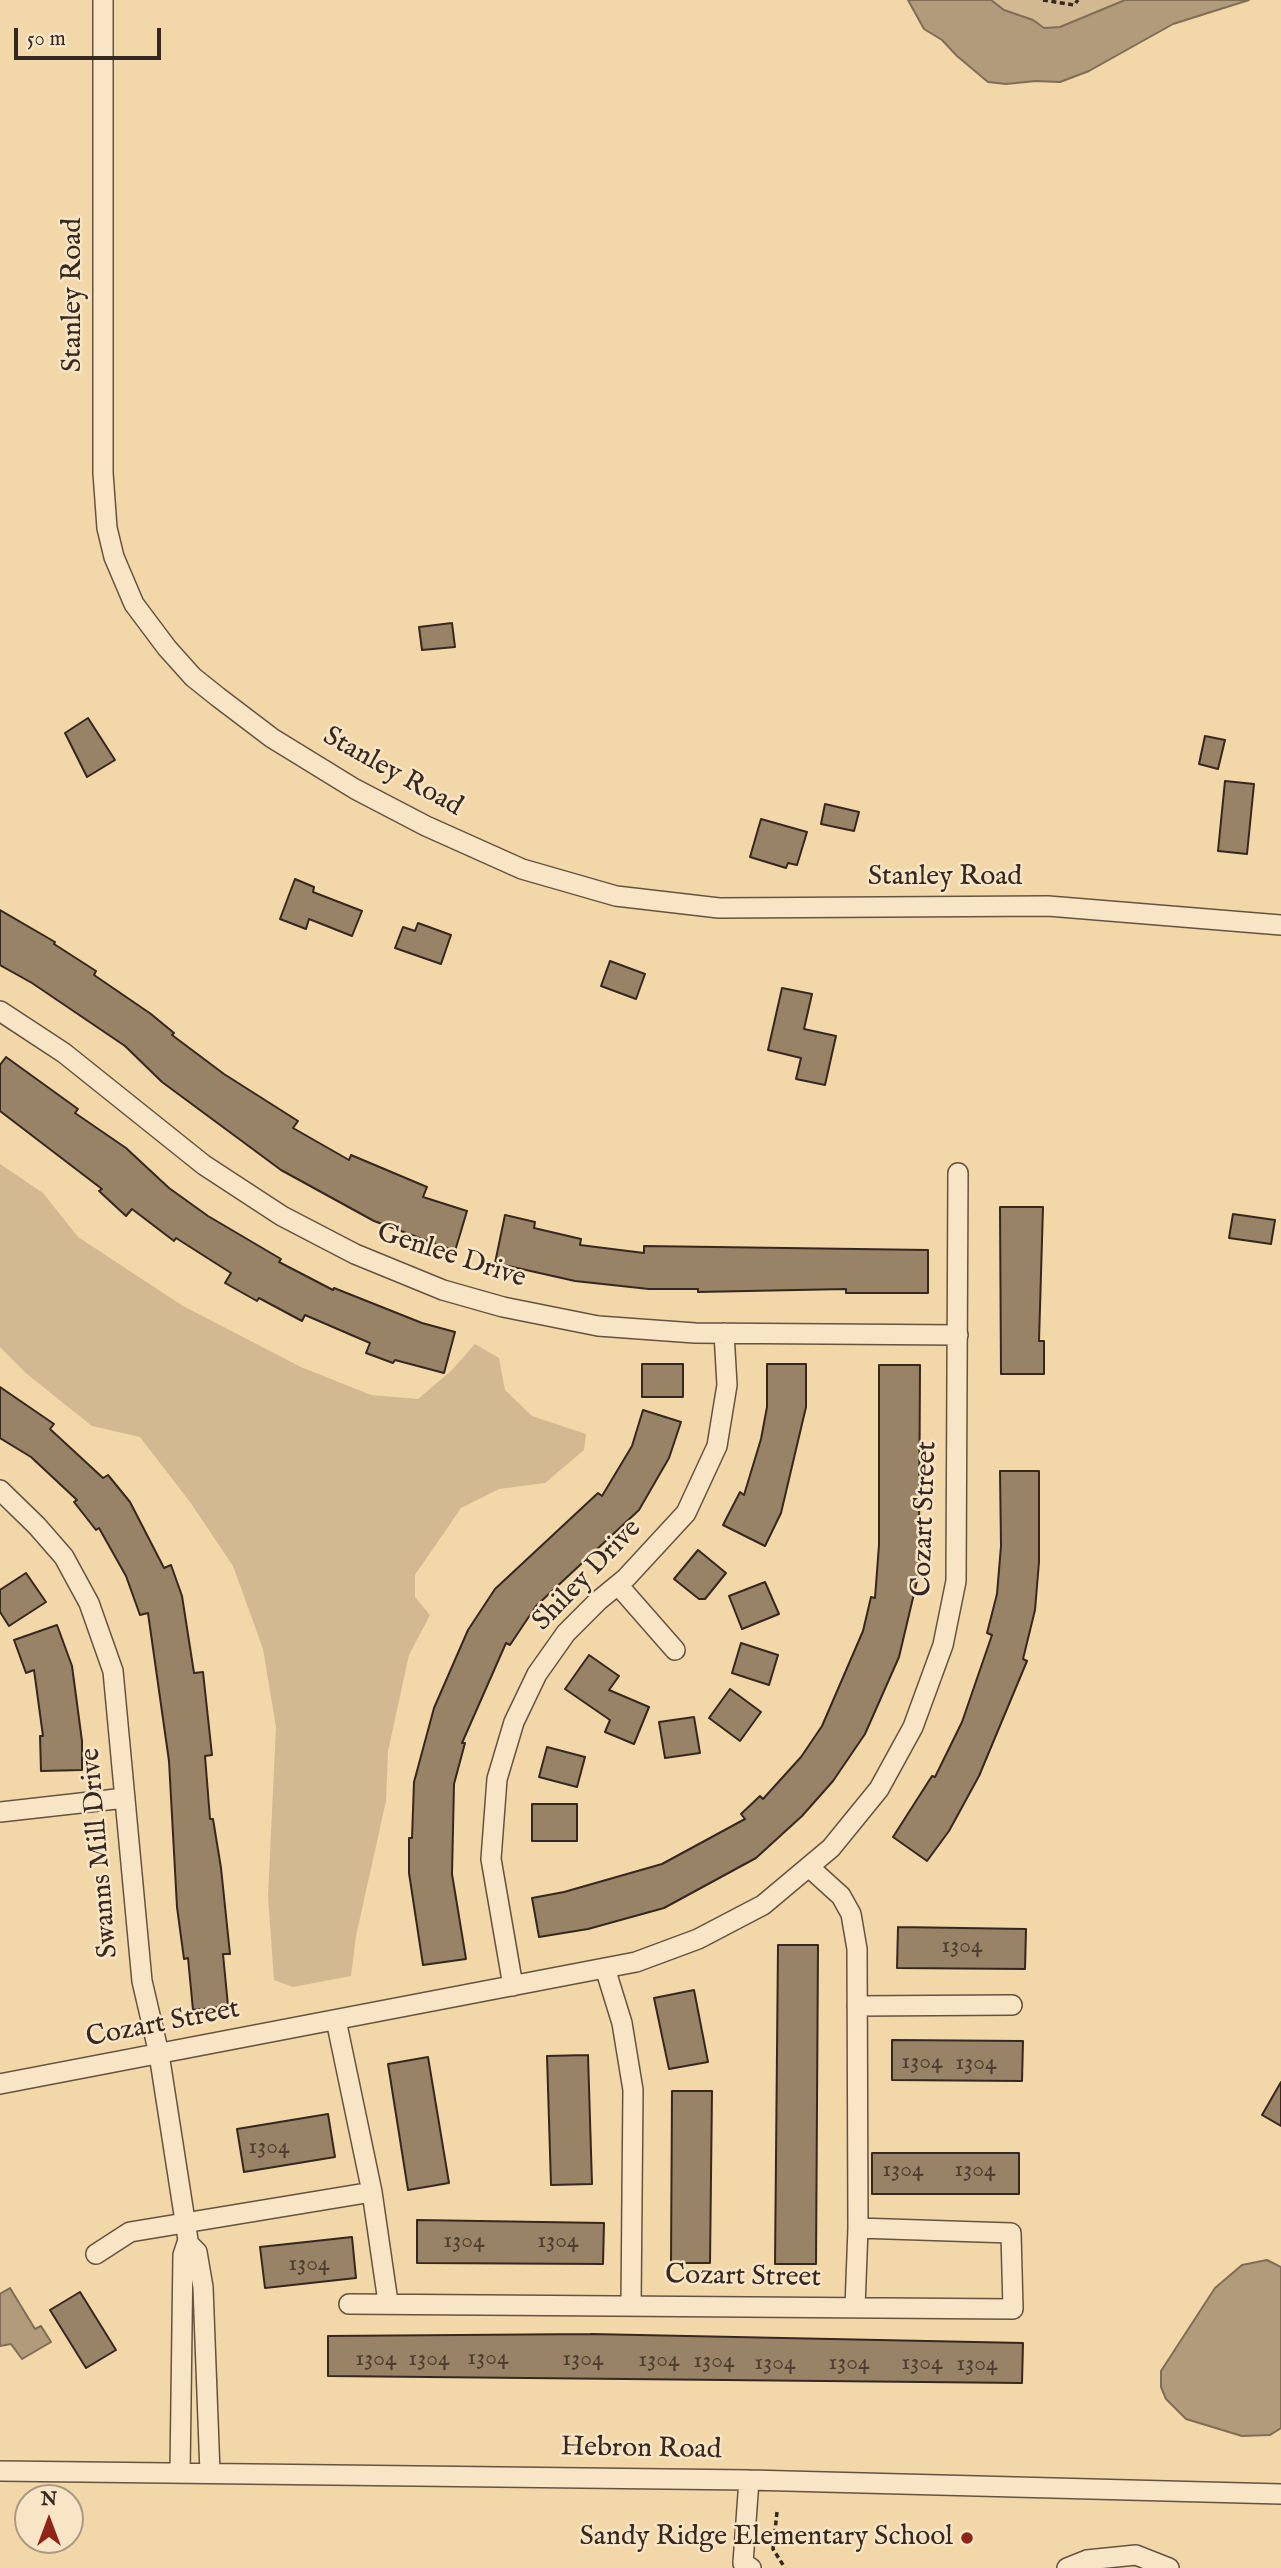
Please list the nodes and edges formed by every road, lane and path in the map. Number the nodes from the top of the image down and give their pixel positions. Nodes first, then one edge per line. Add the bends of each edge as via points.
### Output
1 (103, 0) edge
2 (1043, 0) edge
3 (1078, 0) edge
4 (1281, 925) edge
5 (0, 1012) edge
6 (958, 1173) dead end
7 (724, 1333) junction
8 (958, 1335) junction
9 (0, 1490) edge
10 (618, 1585) junction
11 (675, 1650) dead end
12 (125, 1798) junction
13 (0, 1812) edge
14 (809, 1867) junction
15 (605, 1968) junction
16 (513, 1986) junction
17 (1012, 2005) dead end
18 (858, 2006) junction
19 (336, 2020) junction
20 (159, 2054) junction
21 (0, 2084) edge
22 (372, 2192) junction
23 (187, 2221) junction
24 (858, 2228) junction
25 (188, 2243) junction
26 (96, 2254) dead end
27 (388, 2302) junction
28 (349, 2304) dead end
29 (631, 2305) junction
30 (855, 2307) junction
31 (0, 2471) edge
32 (180, 2472) junction
33 (210, 2473) junction
34 (749, 2480) junction
35 (1281, 2494) edge
36 (777, 2512) dead end
37 (744, 2566) edge
38 (785, 2568) edge
39 (1067, 2568) edge
40 (1168, 2568) edge

1 - 4 street, Stanley Road via 107,528 122,578 147,624 193,677 227,704 355,789 455,840 522,869 615,896 719,908 1048,906
2 - 3 path via 1073,5
5 - 7 street, Genlee Drive via 64,1053 204,1165 282,1216 355,1254 443,1290 503,1307 598,1326
6 - 8 street, Cozart Street
7 - 8 street, Genlee Drive
7 - 10 street, Shiley Drive via 727,1385 717,1446 686,1513
8 - 14 street, Cozart Street via 956,1581 943,1645 913,1727 879,1789 831,1849
9 - 12 street, Swanns Mill Drive via 64,1557 89,1603 113,1671
10 - 11 street
10 - 16 street, Shiley Drive via 566,1633 537,1674 514,1722 497,1779 491,1860
12 - 13 street
12 - 20 street, Swanns Mill Drive via 142,1981
14 - 15 street, Cozart Street via 763,1905 698,1939 636,1962
14 - 18 street, Cozart Street via 841,1896 851,1914
15 - 16 street, Cozart Street
15 - 29 street, Cozart Street via 622,2023 633,2090
16 - 19 street, Cozart Street
17 - 18 street
18 - 24 street, Cozart Street
19 - 20 street, Cozart Street
19 - 22 street
20 - 21 street, Cozart Street
20 - 23 street, Swanns Mill Drive
22 - 23 street
22 - 27 street
23 - 25 street, Swanns Mill Drive
23 - 26 street via 130,2232
24 - 30 street, Cozart Street
24 - 30 street, Cozart Street via 1011,2232 1013,2309
25 - 32 street, Swanns Mill Drive via 183,2255
25 - 33 street, Swanns Mill Drive via 197,2252 203,2287
27 - 28 street, Cozart Street
27 - 29 street, Cozart Street
29 - 30 street, Cozart Street
31 - 32 street, Hebron Road
32 - 33 street, Hebron Road
33 - 34 street, Hebron Road
34 - 35 street, Hebron Road
34 - 37 street
36 - 38 path via 773,2549
39 - 40 street via 1087,2560 1136,2556

